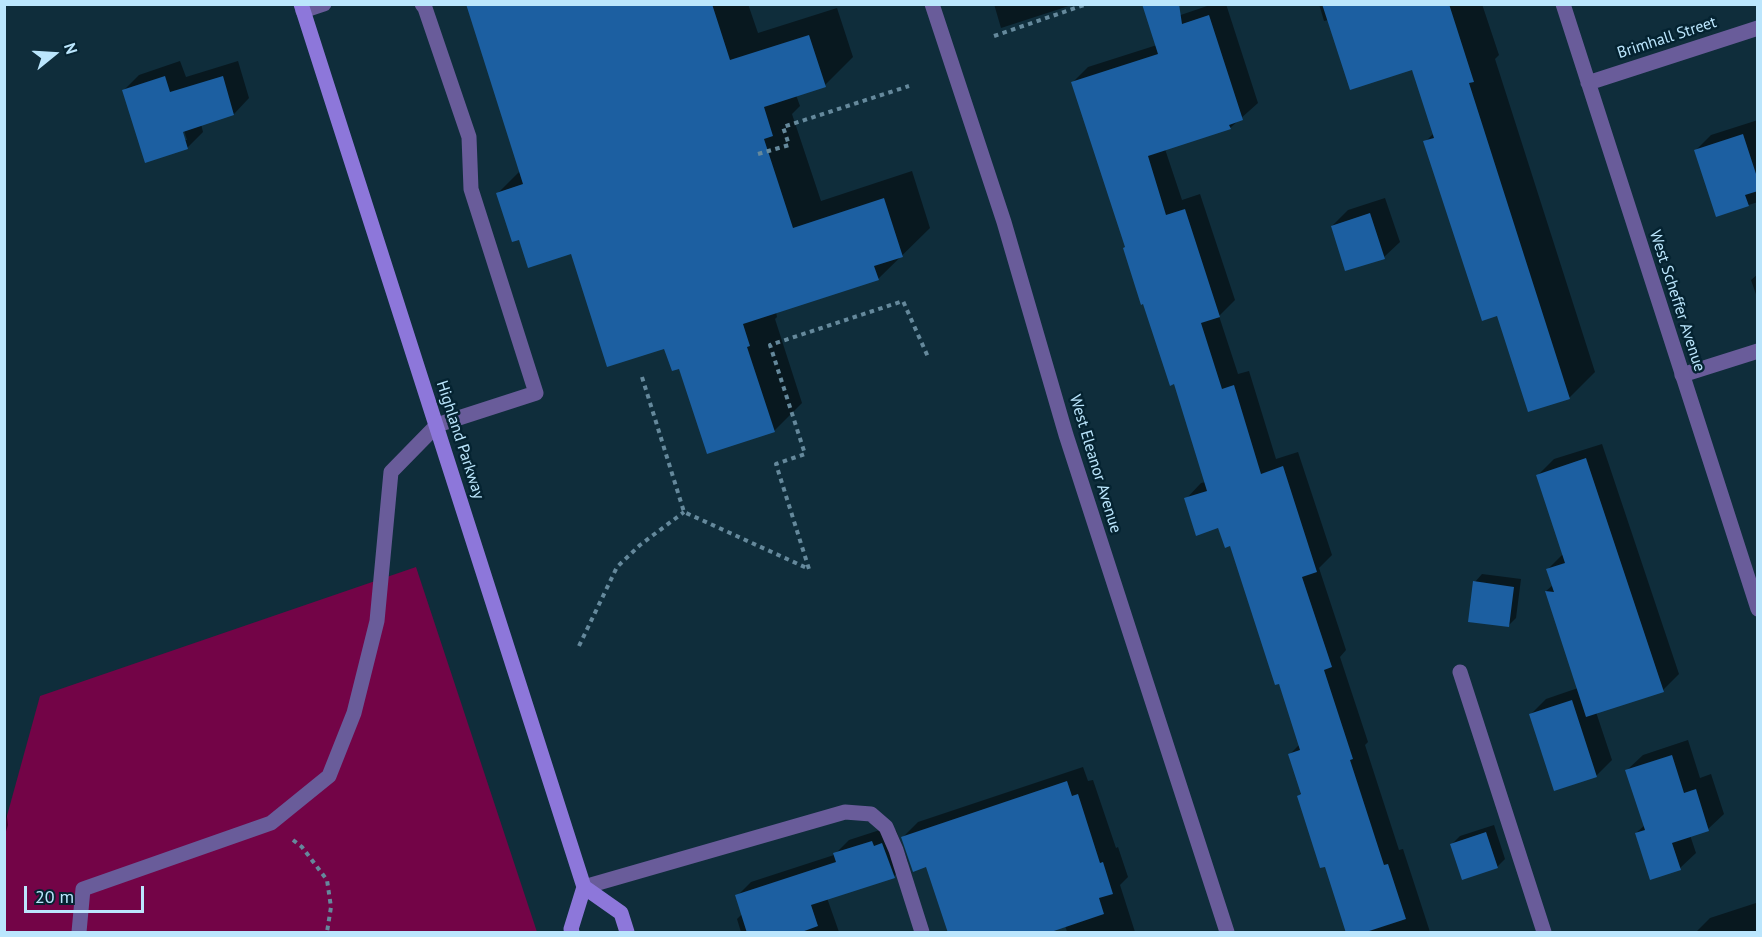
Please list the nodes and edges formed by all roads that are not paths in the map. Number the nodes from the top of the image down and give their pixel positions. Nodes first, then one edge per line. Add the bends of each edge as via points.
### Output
1 (324, 4) edge
2 (422, 4) edge
3 (932, 4) edge
4 (1563, 4) edge
5 (302, 8) edge
6 (1758, 28) edge
7 (1588, 83) junction
8 (1758, 351) edge
9 (1682, 375) junction
10 (437, 425) junction
11 (1758, 609) edge
12 (1460, 672) dead end
13 (584, 887) junction
14 (79, 933) edge
15 (572, 933) edge
16 (627, 933) edge
17 (922, 933) edge
18 (1227, 933) edge
19 (1544, 933) edge

1 - 5 street
2 - 10 street via 469,137 471,189 536,393
3 - 18 street, West Eleanor Avenue
4 - 7 street, West Scheffer Avenue
5 - 10 street, Highland Parkway
6 - 7 street, Brimhall Street
7 - 9 street, West Scheffer Avenue
8 - 9 street
9 - 11 street, West Scheffer Avenue
10 - 13 street, Highland Parkway
10 - 14 street via 391,472 377,621 354,713 329,776 271,823 83,890
12 - 19 street
13 - 15 street
13 - 16 street via 621,913
13 - 17 street via 845,812 871,814 886,827 896,850

